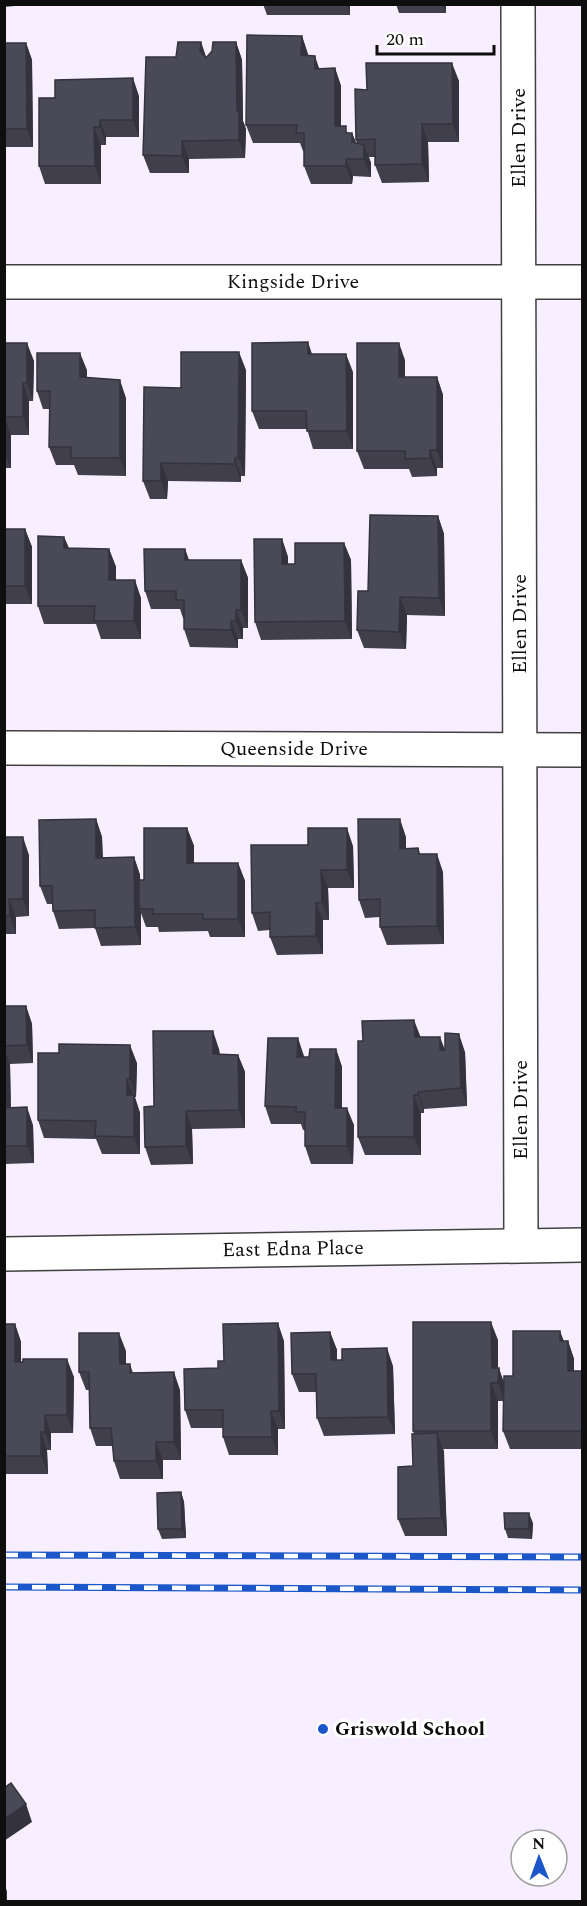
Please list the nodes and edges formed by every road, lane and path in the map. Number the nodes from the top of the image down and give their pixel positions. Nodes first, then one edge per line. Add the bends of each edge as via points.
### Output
1 (518, 4) edge
2 (4, 282) edge
3 (519, 282) junction
4 (582, 282) edge
5 (4, 748) edge
6 (520, 750) junction
7 (582, 750) edge
8 (521, 1244) junction
9 (582, 1245) edge
10 (4, 1254) edge

1 - 3 street, Ellen Drive
2 - 3 street, Kingside Drive
3 - 4 street, Kingside Drive
3 - 6 street, Ellen Drive
5 - 6 street, Queenside Drive
6 - 7 street, Queenside Drive
6 - 8 street, Ellen Drive
8 - 9 street, East Edna Place
8 - 10 street, East Edna Place

